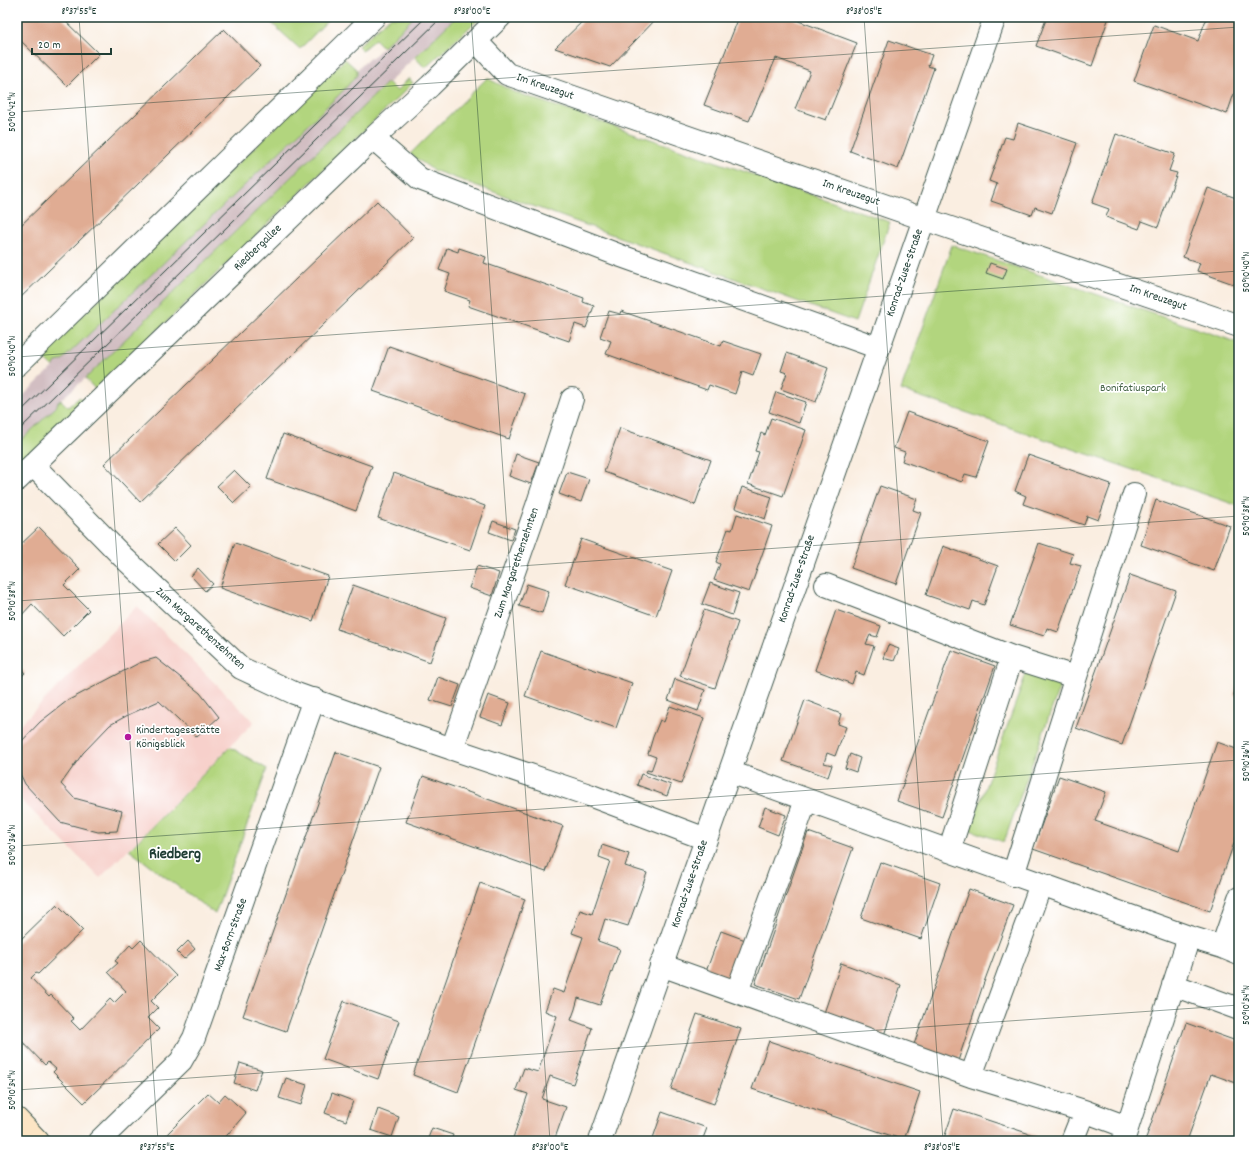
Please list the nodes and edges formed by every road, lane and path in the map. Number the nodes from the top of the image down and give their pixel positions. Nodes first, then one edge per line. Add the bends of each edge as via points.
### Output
1 (374, 17) edge
2 (500, 17) edge
3 (995, 17) edge
4 (476, 41) junction
5 (373, 138) junction
6 (924, 219) junction
7 (1239, 326) edge
8 (879, 348) junction
9 (17, 366) edge
10 (572, 399) dead end
11 (33, 465) junction
12 (17, 480) edge
13 (1134, 494) dead end
14 (826, 585) dead end
15 (1012, 657) junction
16 (1075, 677) junction
17 (314, 699) junction
18 (452, 749) junction
19 (730, 772) junction
20 (806, 800) junction
21 (706, 839) junction
22 (949, 851) junction
23 (1013, 874) junction
24 (1041, 884) junction
25 (1239, 898) edge
26 (1189, 937) junction
27 (1230, 951) edge
28 (661, 965) junction
29 (1173, 985) junction
30 (737, 992) junction
31 (1239, 1009) edge
32 (971, 1076) junction
33 (1084, 1111) junction
34 (17, 1119) edge
35 (1125, 1134) edge
36 (38, 1141) edge
37 (99, 1141) edge
38 (600, 1141) edge
39 (1072, 1141) edge

1 - 9 street
2 - 4 street, Riedbergallee
3 - 6 street, Konrad-Zuse-Straße
4 - 5 street, Riedbergallee
4 - 6 street, Im Kreuzegut via 507,74
5 - 8 street via 420,179 621,256
5 - 11 street, Riedbergallee
6 - 7 street, Im Kreuzegut
6 - 8 street, Konrad-Zuse-Straße
8 - 19 street, Konrad-Zuse-Straße
10 - 18 street, Zum Margarethenzehnten
11 - 12 street, Riedbergallee
11 - 17 street, Zum Margarethenzehnten via 122,556 241,668 294,693
13 - 16 street
14 - 15 street
15 - 16 street
15 - 22 street
16 - 23 street
17 - 18 street, Zum Margarethenzehnten
17 - 37 street, Max-Born-Straße via 194,1038 181,1061
18 - 21 street, Zum Margarethenzehnten
19 - 20 street
19 - 21 street, Konrad-Zuse-Straße
20 - 22 street
20 - 30 street
21 - 28 street, Konrad-Zuse-Straße
22 - 23 street
23 - 24 street
24 - 26 street
24 - 32 street
25 - 27 street
26 - 27 street
26 - 29 street
28 - 30 street
28 - 38 street, Konrad-Zuse-Straße
29 - 31 street
29 - 35 street
30 - 32 street
32 - 33 street
33 - 35 street
33 - 39 street
34 - 36 street

